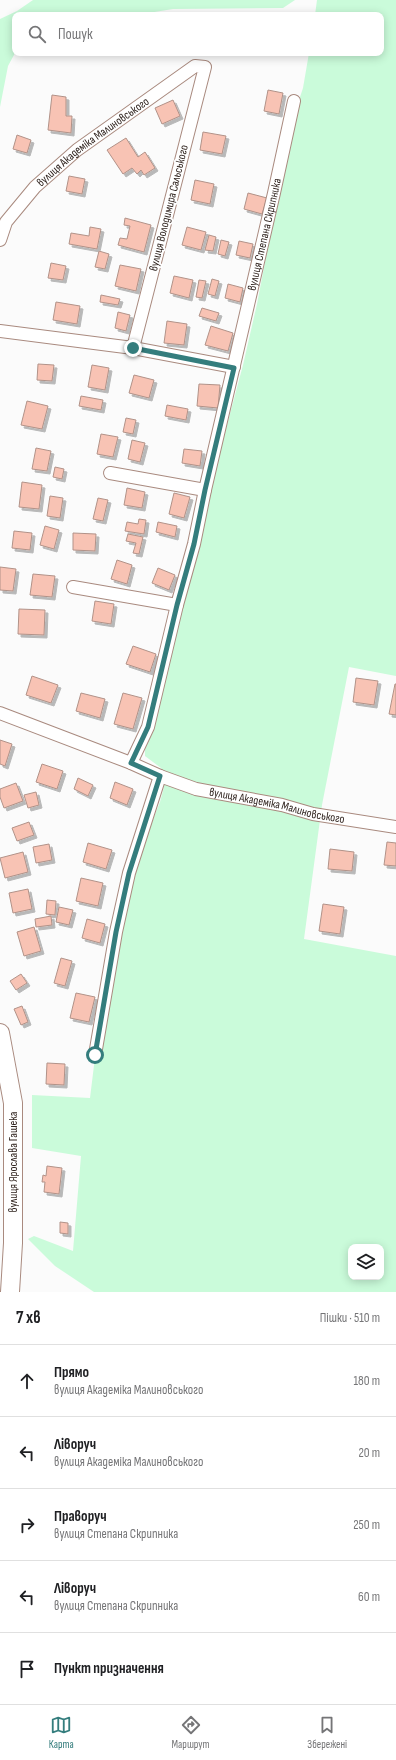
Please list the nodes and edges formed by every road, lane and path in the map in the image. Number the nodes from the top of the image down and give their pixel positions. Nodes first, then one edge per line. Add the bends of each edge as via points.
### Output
1 (204, 67) joint
2 (294, 101) dead end
3 (0, 240) edge
4 (0, 331) edge
5 (133, 348) junction
6 (234, 368) junction
7 (110, 473) dead end
8 (205, 490) junction
9 (73, 587) dead end
10 (177, 605) junction
11 (0, 713) edge
12 (131, 763) junction
13 (160, 776) junction
14 (396, 827) edge
15 (0, 1033) edge
16 (95, 1055) dead end
17 (6, 1290) edge

1 - 3 street, вулиця Академіка Малиновського via 195,66 77,150 35,187 6,222
1 - 5 street, вулиця Володимира Сальського
2 - 6 street, вулиця Степана Скрипника
4 - 5 street
5 - 6 street
6 - 8 street, вулиця Степана Скрипника
7 - 8 street
8 - 10 street, вулиця Степана Скрипника via 194,544
9 - 10 street
10 - 12 street, вулиця Степана Скрипника via 148,727
11 - 12 street, вулиця Академіка Малиновського
12 - 13 street, вулиця Академіка Малиновського
13 - 14 street, вулиця Академіка Малиновського via 196,789 282,804 313,814
13 - 16 street via 129,873
15 - 17 main road, вулиця Ярослава Гашека via 13,1103 13,1242

